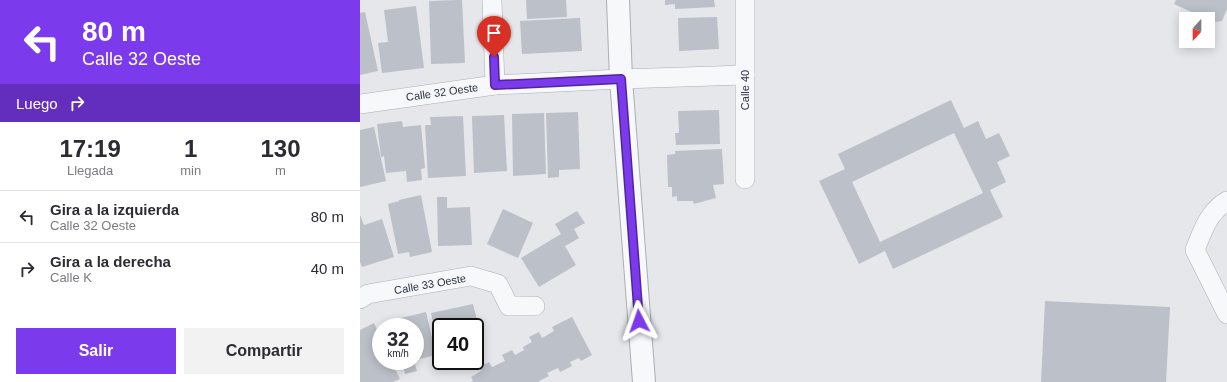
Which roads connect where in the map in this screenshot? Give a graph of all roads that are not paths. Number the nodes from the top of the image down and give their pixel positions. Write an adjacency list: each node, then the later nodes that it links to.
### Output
1 (492, 0): 6 (street)
2 (618, 0): 5 (street)
3 (745, 0): 4 (street, Calle 40)
4 (745, 75): 5 (street, Calle 32 Oeste); 8 (street, Calle 40)
5 (621, 79): 6 (street, Calle 32 Oeste); 13 (street)
6 (495, 85): 7 (street, Calle 32 Oeste)
7 (360, 104)
8 (745, 179)
9 (1227, 201): 12 (street)
10 (360, 299): 11 (street, Calle 33 Oeste)
11 (535, 306)
12 (1227, 314)
13 (644, 382)

